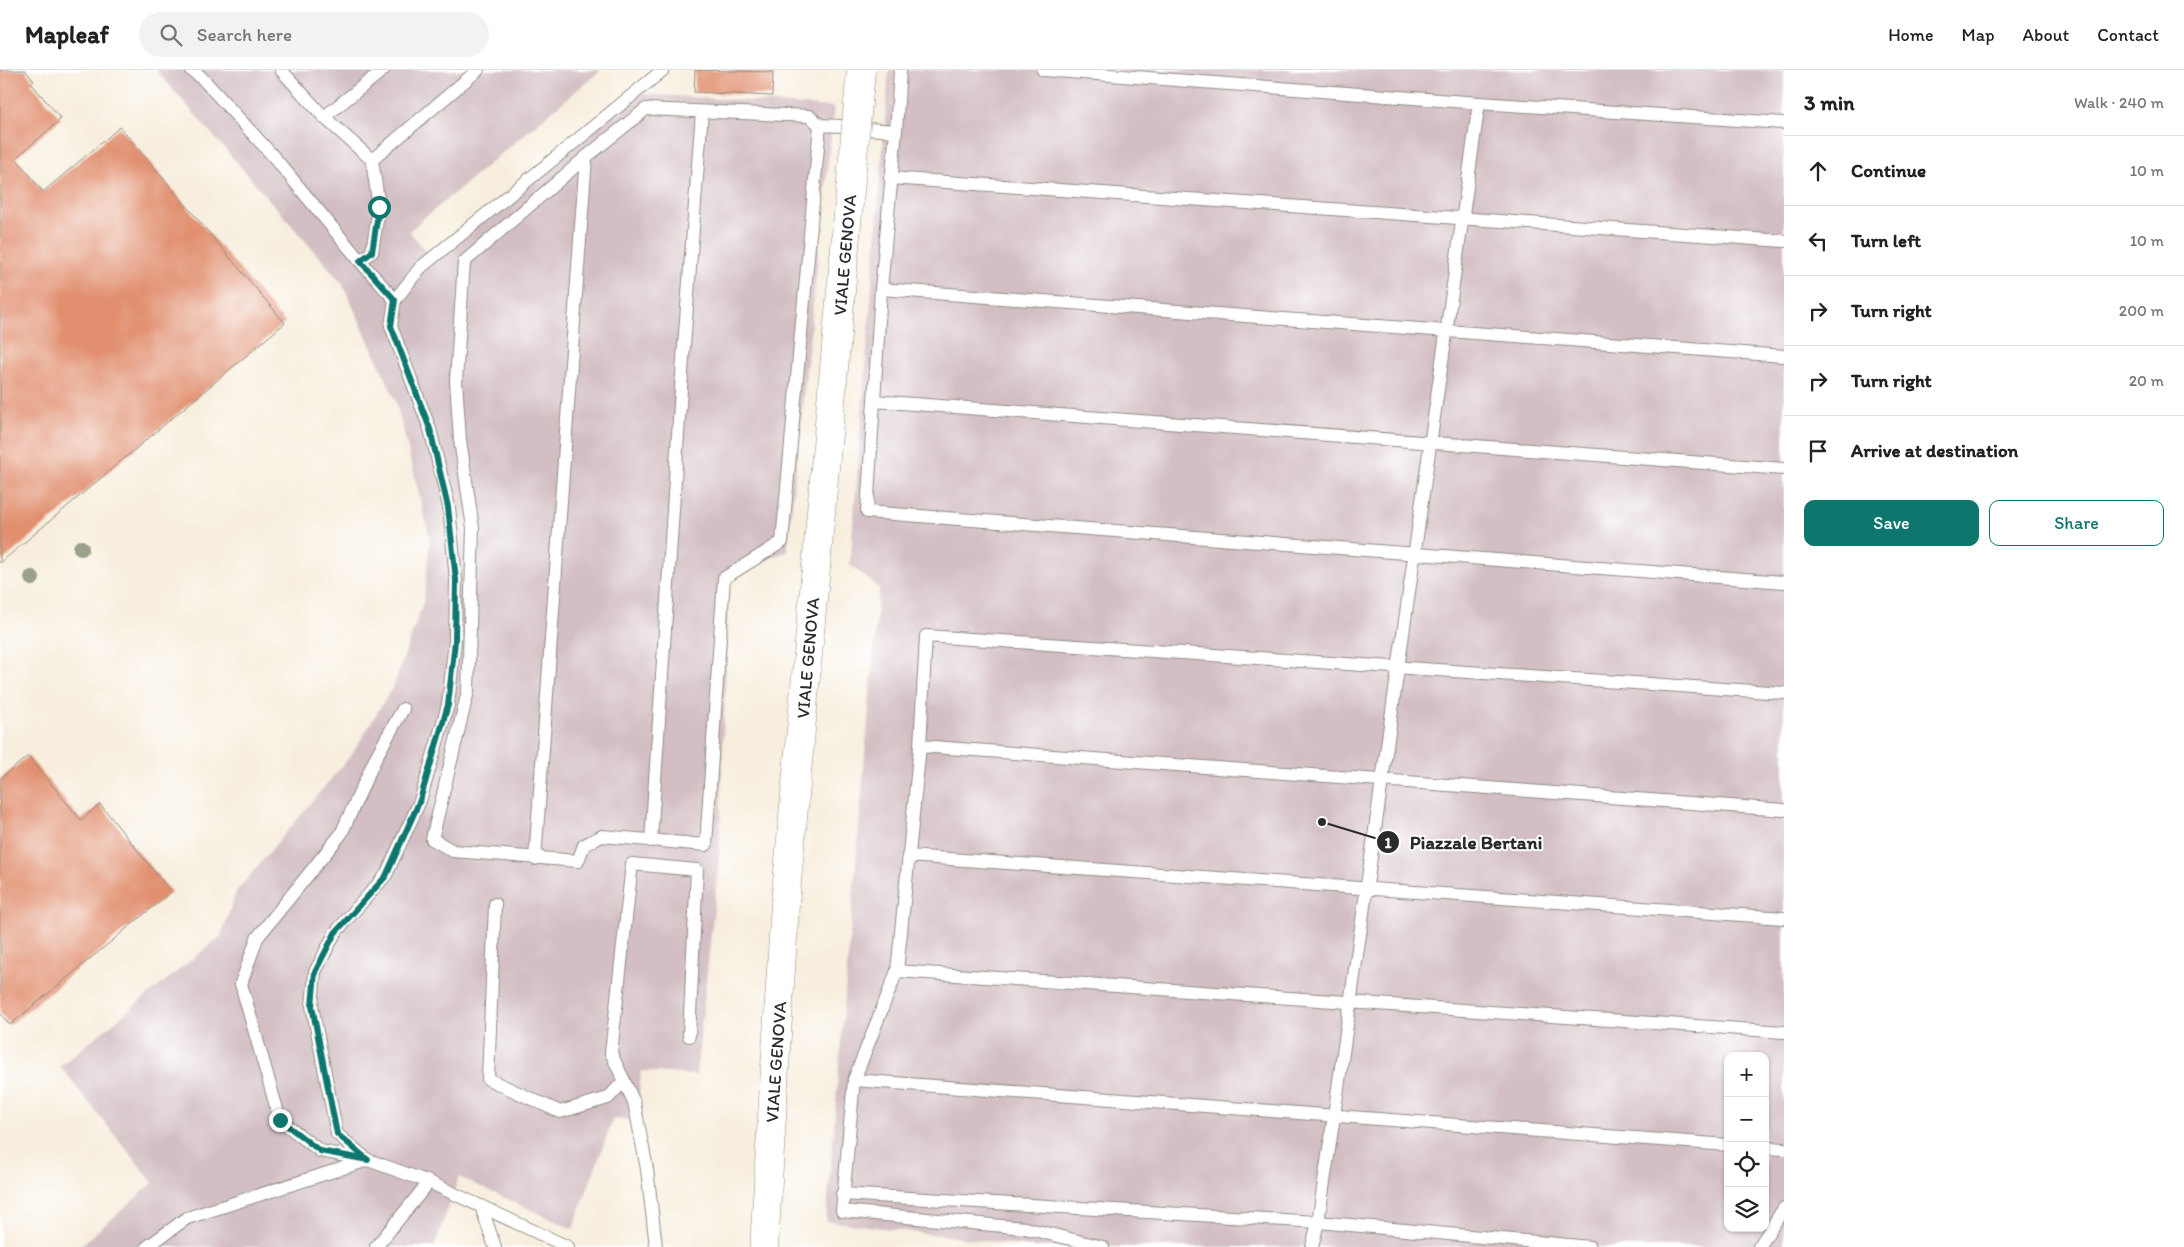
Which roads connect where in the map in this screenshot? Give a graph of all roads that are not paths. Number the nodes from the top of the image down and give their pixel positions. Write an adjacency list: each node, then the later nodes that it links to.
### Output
1 (191, 70): 22 (lane)
2 (281, 70): 11 (lane)
3 (384, 70): 11 (lane)
4 (478, 70): 18 (lane)
5 (663, 70): 24 (lane)
6 (862, 70): 65 (street, VIALE GENOVA, bridge)
7 (900, 70): 16 (lane)
8 (1043, 70): 9 (lane)
9 (1479, 103): 12 (lane); 20 (lane)
10 (702, 112): 13 (lane); 17 (lane); 38 (lane)
11 (324, 117): 18 (lane)
12 (1784, 123)
13 (820, 125): 14 (lane); 38 (lane)
14 (841, 126)
15 (868, 128): 16 (lane)
16 (896, 131): 19 (lane)
17 (586, 157): 40 (lane); 40 (lane)
18 (372, 160): 22 (lane)
19 (890, 178): 20 (lane); 23 (lane)
20 (1462, 218): 21 (lane); 25 (lane)
21 (1784, 241)
22 (360, 261): 24 (lane)
23 (881, 289): 25 (lane); 27 (lane)
24 (395, 300): 54 (lane)
25 (1446, 331): 26 (lane); 28 (lane)
26 (1784, 356)
27 (874, 401): 28 (lane); 30 (lane)
28 (1430, 443): 29 (lane); 30 (lane)
29 (1784, 469)
30 (1414, 554): 31 (lane); 32 (lane)
31 (1784, 582)
32 (1398, 667): 33 (lane); 35 (lane); 36 (lane)
33 (1784, 693)
34 (403, 709): 54 (lane)
35 (920, 746): 36 (lane); 39 (lane)
36 (1382, 780): 37 (lane); 41 (lane)
37 (1784, 810)
38 (651, 841): 40 (lane)
39 (908, 856): 41 (lane); 44 (lane)
40 (535, 859)
41 (1366, 888): 43 (lane); 45 (lane)
42 (495, 904): 49 (lane)
43 (1784, 918)
44 (897, 971): 45 (lane); 48 (lane)
45 (1350, 1002): 46 (lane); 50 (lane)
46 (1784, 1032)
47 (689, 1036): 49 (lane)
48 (854, 1080): 50 (lane); 56 (lane)
49 (624, 1081): 64 (lane)
50 (1334, 1116): 51 (lane); 59 (lane)
51 (1724, 1145)
52 (1769, 1148): 53 (lane)
53 (1784, 1149)
54 (368, 1160): 55 (lane); 60 (lane)
55 (429, 1182): 57 (lane); 61 (lane)
56 (842, 1194): 59 (lane); 66 (lane)
57 (481, 1206): 62 (lane); 63 (lane)
58 (1784, 1208): 69 (lane)
59 (1318, 1222): 67 (lane); 68 (lane)
60 (147, 1247)
61 (376, 1247)
62 (495, 1247)
63 (568, 1247)
64 (656, 1247)
65 (764, 1247)
66 (1103, 1247)
67 (1312, 1247)
68 (1590, 1247)
69 (1759, 1247)

